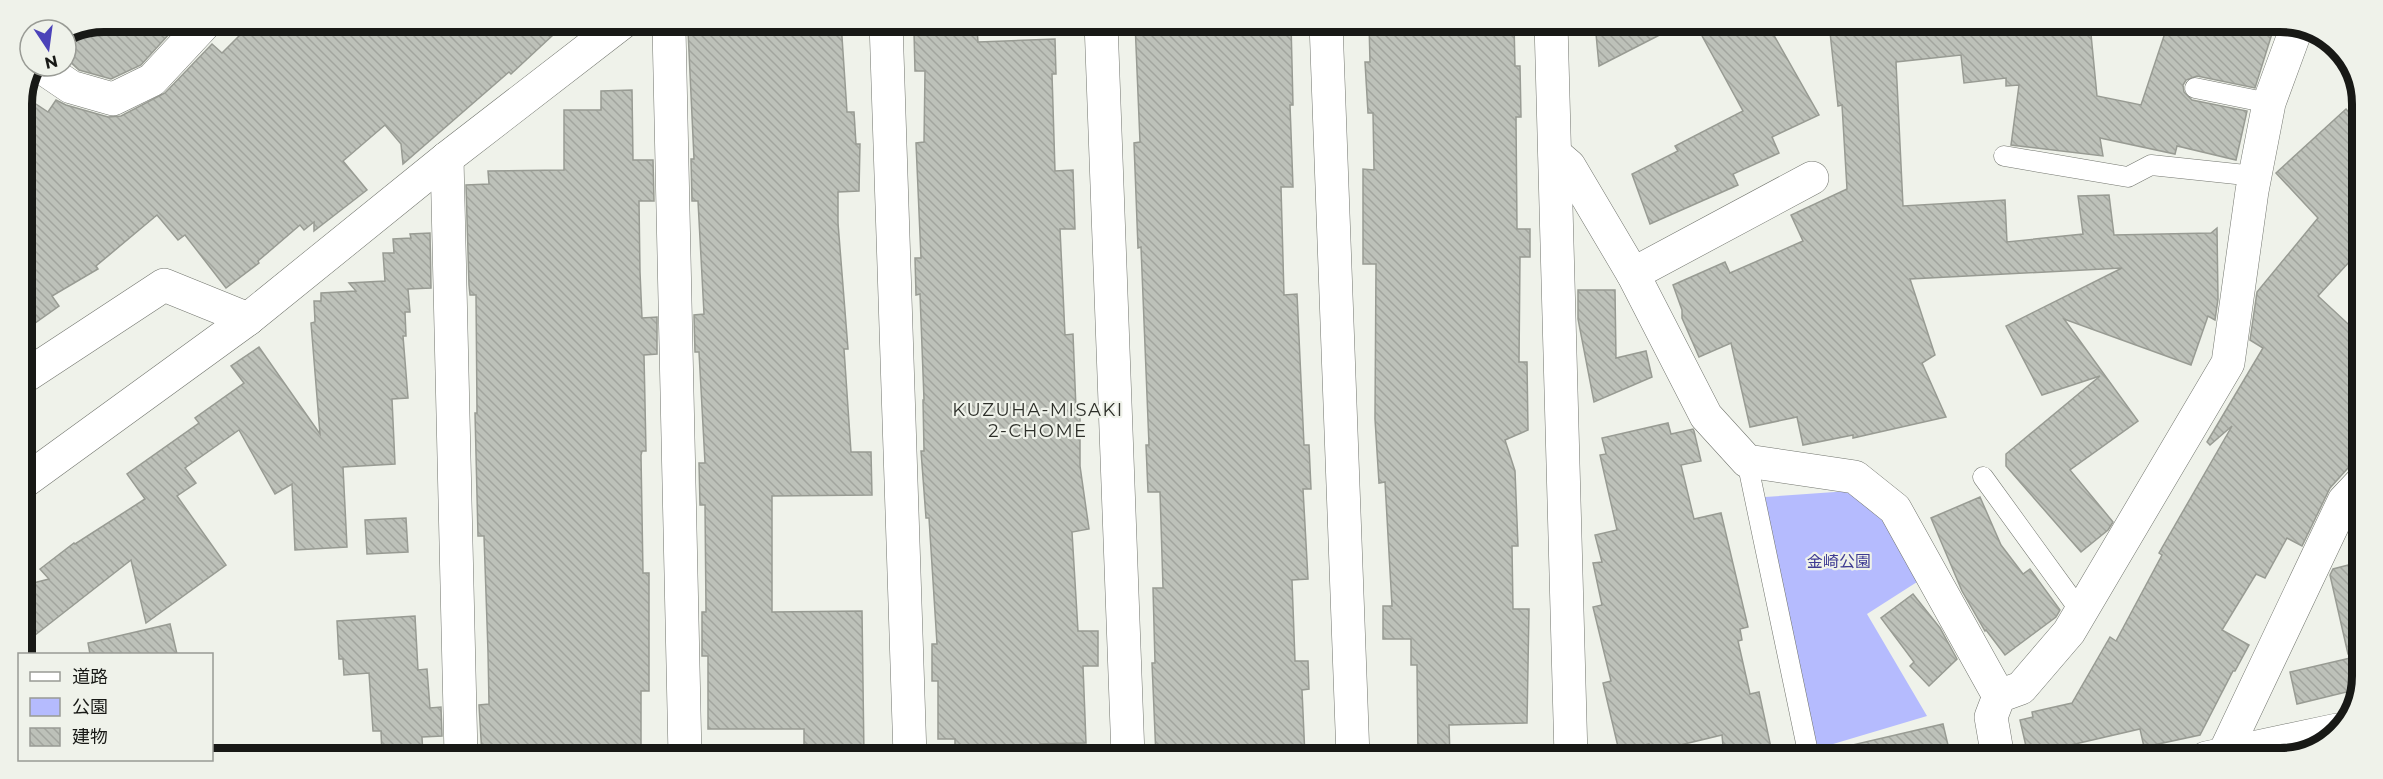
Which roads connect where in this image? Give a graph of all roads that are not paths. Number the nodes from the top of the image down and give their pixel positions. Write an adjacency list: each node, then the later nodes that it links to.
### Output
1 (197, 32): 9 (street)
2 (610, 32): 14 (street)
3 (669, 32): 28 (street)
4 (886, 32): 29 (street)
5 (1101, 32): 30 (street)
6 (1326, 32): 31 (street)
7 (1551, 32): 12 (street)
8 (2295, 33): 11 (street)
9 (58, 78)
10 (2195, 88): 11 (lane)
11 (2269, 103): 15 (street)
12 (1555, 154): 17 (street); 32 (street)
13 (2004, 156): 15 (lane)
14 (447, 158): 18 (street); 27 (street)
15 (2255, 176): 24 (street)
16 (1812, 178): 17 (street)
17 (1633, 274): 20 (street)
18 (248, 319): 19 (street); 21 (street)
19 (32, 372)
20 (1747, 461): 25 (street); 33 (lane)
21 (32, 476)
22 (1983, 477): 24 (lane)
23 (2352, 500): 35 (street)
24 (2081, 612): 25 (street)
25 (1999, 696): 34 (street)
26 (2323, 733): 36 (street)
27 (461, 748)
28 (685, 748)
29 (910, 748)
30 (1128, 748)
31 (1353, 748)
32 (1571, 748)
33 (1807, 748)
34 (1996, 748)
35 (2219, 748)
36 (2253, 748)

